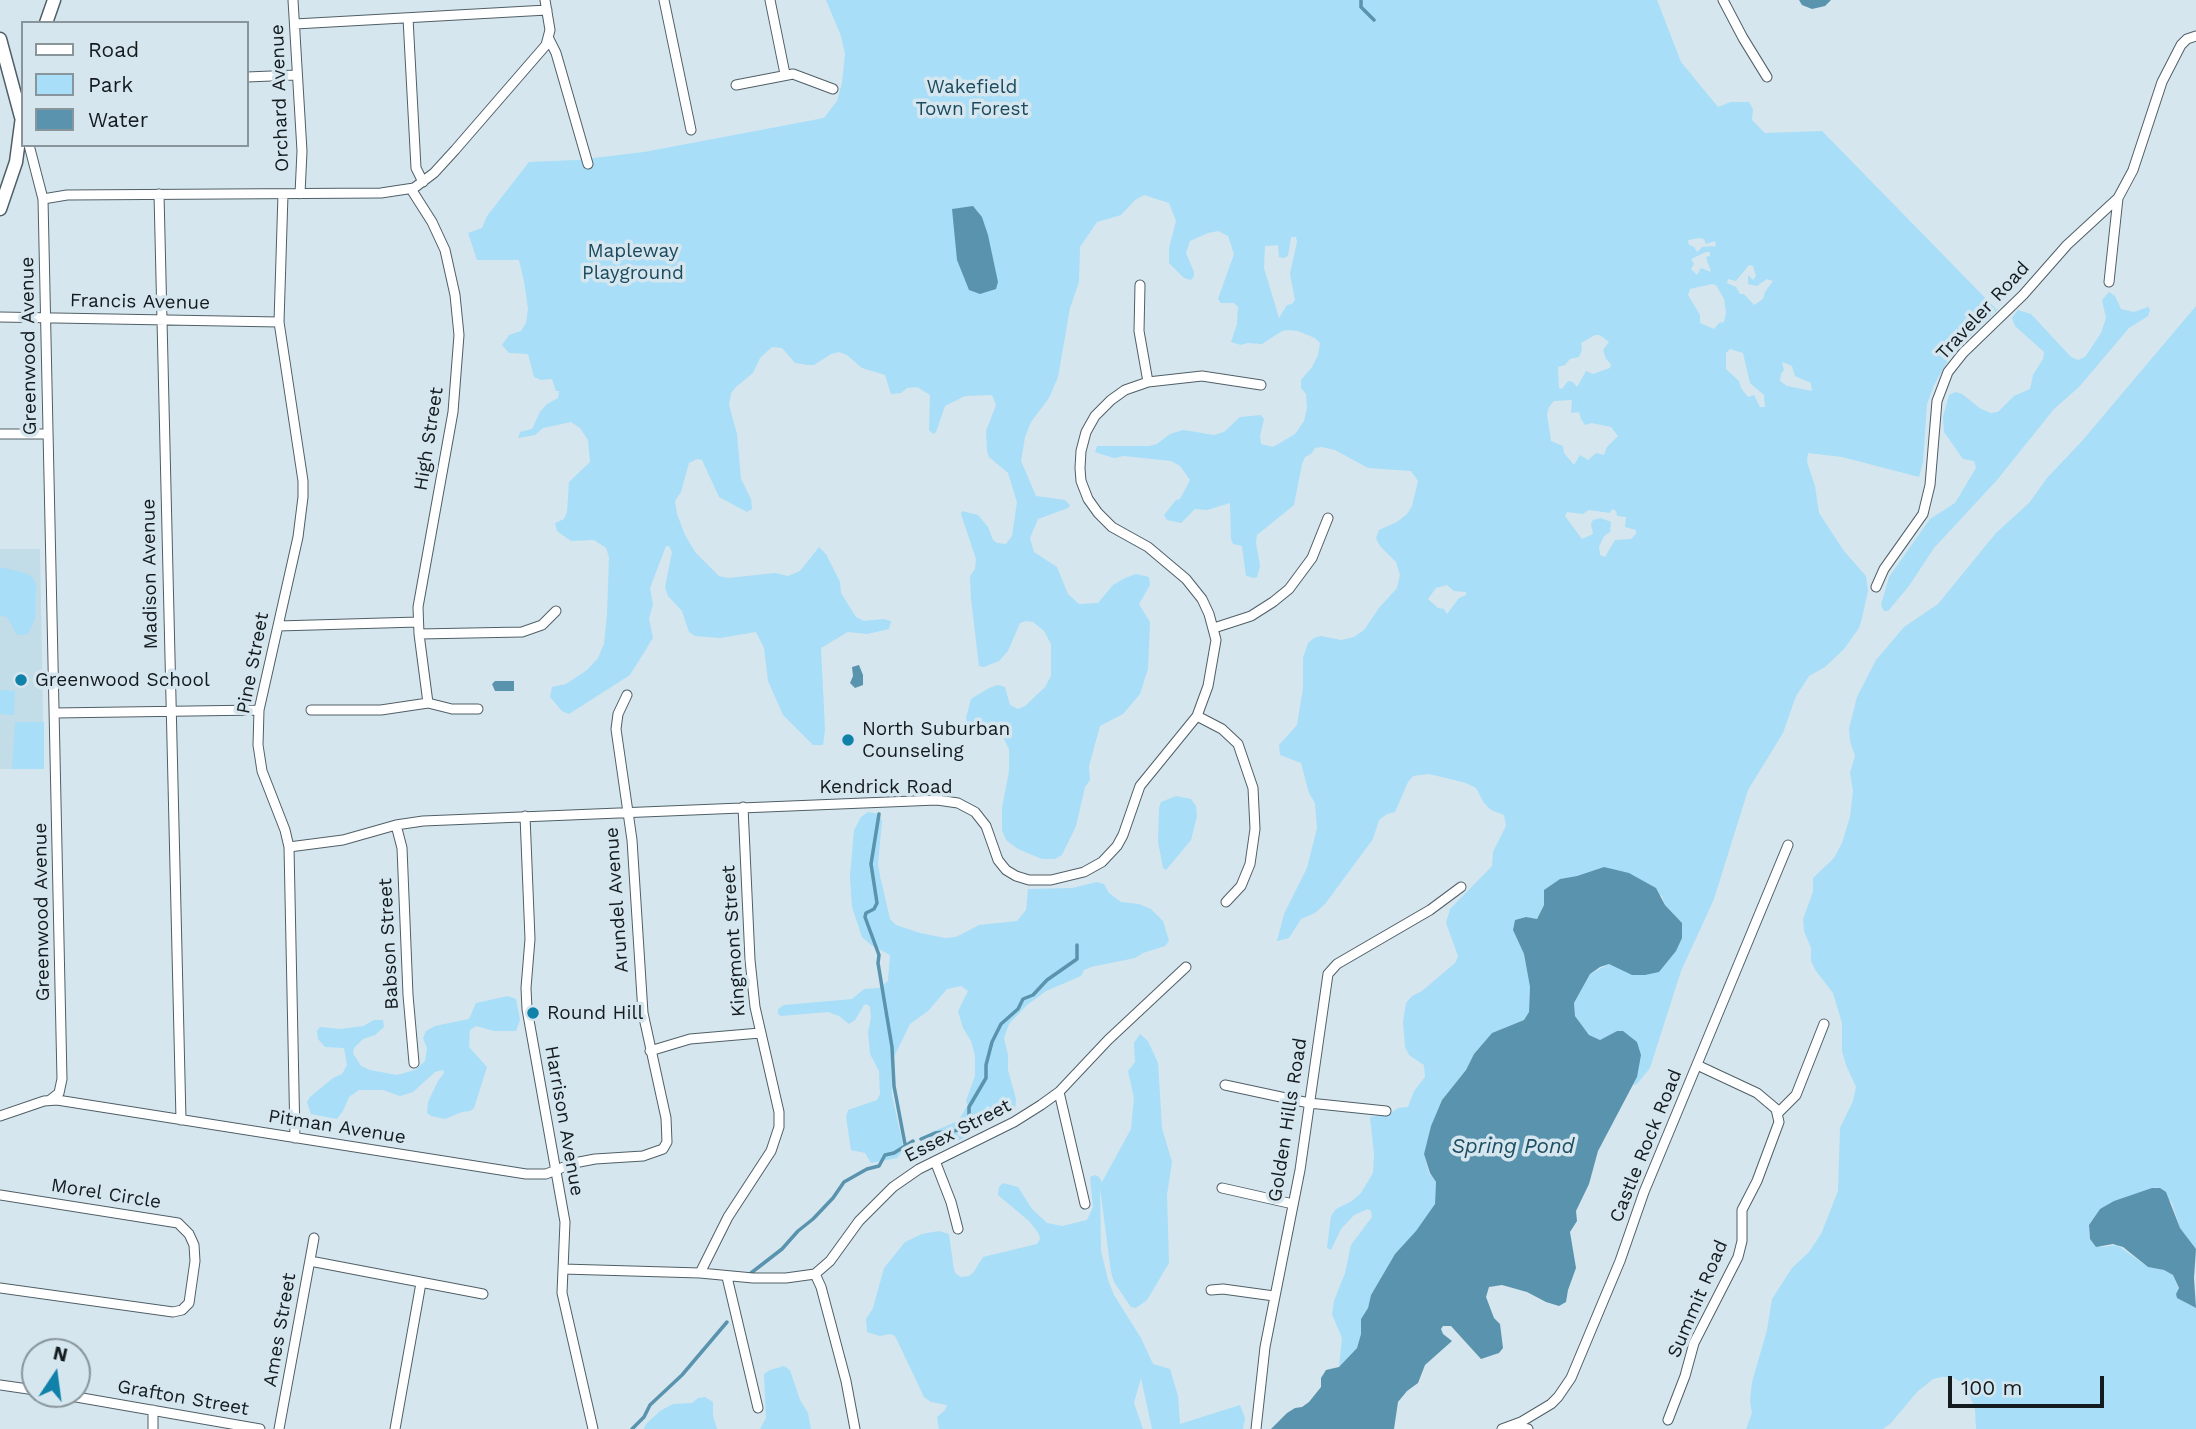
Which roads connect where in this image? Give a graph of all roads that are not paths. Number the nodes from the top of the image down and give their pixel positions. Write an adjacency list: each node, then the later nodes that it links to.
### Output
1 (54, 0): 9 (street)
2 (293, 0): 10 (street, Orchard Avenue)
3 (545, 0): 7 (street)
4 (664, 0): 22 (street)
5 (769, 0): 15 (street)
6 (1723, 0): 17 (street)
7 (547, 10): 8 (street); 13 (street)
8 (408, 18): 10 (street); 25 (street)
9 (47, 21)
10 (295, 24): 14 (street, Orchard Avenue)
11 (2196, 36): 30 (street)
12 (0, 39): 20 (street)
13 (549, 39): 24 (street); 25 (street)
14 (296, 75): 16 (street); 29 (street, Orchard Avenue)
15 (785, 75): 18 (street); 19 (street)
16 (248, 77)
17 (1767, 77)
18 (736, 85)
19 (833, 89)
20 (21, 112)
21 (21, 123): 32 (street)
22 (691, 130)
23 (30, 147): 31 (street, Greenwood Avenue)
24 (588, 164)
25 (423, 183): 26 (street)
26 (411, 189): 29 (street); 46 (street, High Street)
27 (159, 194): 28 (street); 31 (street); 37 (street, Madison Avenue)
28 (283, 194): 29 (street); 38 (street, Pine Street)
29 (300, 194)
30 (2118, 198): 33 (street); 44 (street, Traveler Road)
31 (43, 199): 36 (street, Greenwood Avenue)
32 (0, 209)
33 (2109, 282)
34 (1140, 285): 39 (street)
35 (0, 317): 36 (street, Francis Avenue)
36 (47, 318): 37 (street, Francis Avenue); 42 (street, Greenwood Avenue)
37 (164, 319): 38 (street, Francis Avenue); 53 (street, Madison Avenue)
38 (279, 322): 47 (street, Pine Street)
39 (1148, 382): 40 (street, Kendrick Road); 48 (street, Kendrick Road)
40 (1261, 385)
41 (0, 434): 42 (street)
42 (48, 434): 56 (street, Greenwood Avenue)
43 (1328, 518): 48 (street)
44 (1876, 587)
45 (556, 611): 49 (street)
46 (418, 622): 47 (street); 49 (street, High Street)
47 (278, 626): 54 (street, Pine Street)
48 (1214, 628): 57 (street, Kendrick Road)
49 (419, 634): 51 (street, High Street)
50 (627, 695): 59 (street, Arundel Avenue)
51 (428, 703): 52 (street); 55 (street)
52 (478, 709)
53 (172, 710): 54 (street); 56 (street); 79 (street, Madison Avenue)
54 (259, 710): 63 (street, Pine Street)
55 (311, 710)
56 (55, 713): 74 (street, Greenwood Avenue)
57 (1197, 716): 58 (street, Kendrick Road); 65 (street)
58 (743, 807): 59 (street, Kendrick Road); 68 (street, Kingmont Street)
59 (628, 812): 60 (street, Kendrick Road); 69 (street, Arundel Avenue)
60 (525, 816): 61 (street, Kendrick Road); 83 (street, Harrison Avenue)
61 (396, 825): 63 (street, Kendrick Road); 70 (street, Babson Street)
62 (1788, 845): 71 (street, Castle Rock Road)
63 (289, 847): 80 (street, Pine Street)
64 (1461, 887): 75 (street, Golden Hills Road)
65 (1226, 902)
66 (1186, 967): 73 (street, Essex Street)
67 (1824, 1024): 77 (street, Summit Road)
68 (760, 1033): 69 (street); 92 (street, Kingmont Street)
69 (650, 1051): 81 (street, Arundel Avenue)
70 (414, 1063)
71 (1697, 1065): 77 (street); 106 (street, Castle Rock Road)
72 (1225, 1084): 75 (street)
73 (1059, 1091): 82 (street, Essex Street); 86 (street)
74 (50, 1100): 78 (street, Pitman Avenue); 79 (street, Pitman Avenue)
75 (1309, 1102): 76 (street); 87 (street, Golden Hills Road)
76 (1386, 1111)
77 (1779, 1113): 105 (street, Summit Road)
78 (0, 1116)
79 (181, 1120): 80 (street, Pitman Avenue)
80 (295, 1138): 83 (street, Pitman Avenue)
81 (666, 1144): 83 (street, Pitman Avenue)
82 (935, 1161): 88 (street); 93 (street, Essex Street)
83 (555, 1171): 91 (street, Harrison Avenue)
84 (1222, 1188): 87 (street)
85 (0, 1195): 96 (street, Morel Circle)
86 (1085, 1204)
87 (1293, 1204): 99 (street, Golden Hills Road)
88 (958, 1229)
89 (314, 1238): 90 (street, Ames Street)
90 (310, 1261): 95 (street); 109 (street, Ames Street)
91 (563, 1269): 92 (street); 111 (street, Harrison Avenue)
92 (700, 1273): 94 (street)
93 (815, 1274): 94 (street); 112 (street)
94 (727, 1277): 103 (street)
95 (421, 1283): 98 (street); 110 (street)
96 (0, 1288)
97 (1211, 1290): 99 (street)
98 (483, 1294)
99 (1274, 1297): 113 (street, Golden Hills Road)
100 (0, 1385): 101 (street)
101 (21, 1388)
102 (91, 1399): 104 (street, Grafton Street)
103 (758, 1408)
104 (153, 1409): 107 (street); 108 (street, Grafton Street)
105 (1668, 1420)
106 (1514, 1426): 114 (street, Castle Rock Road); 115 (street)
107 (153, 1429)
108 (260, 1429)
109 (279, 1429)
110 (395, 1429)
111 (593, 1429)
112 (855, 1429)
113 (1256, 1429)
114 (1502, 1429)
115 (1528, 1429)

